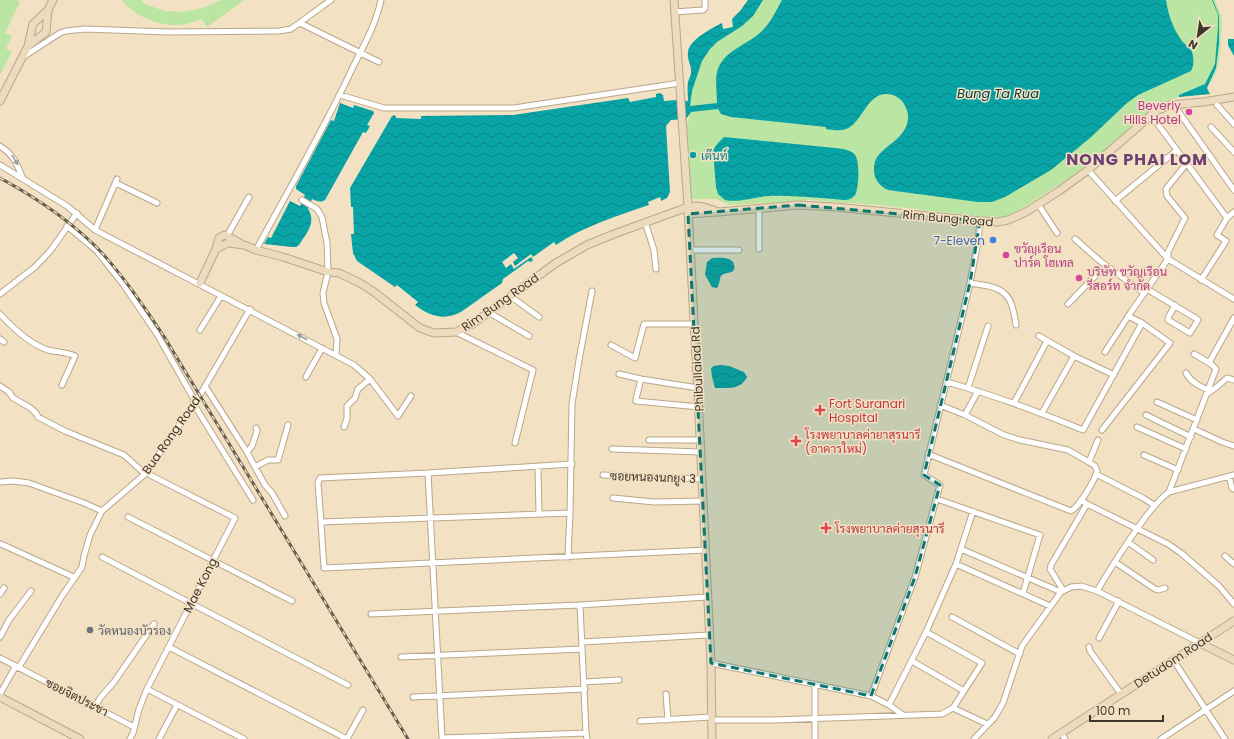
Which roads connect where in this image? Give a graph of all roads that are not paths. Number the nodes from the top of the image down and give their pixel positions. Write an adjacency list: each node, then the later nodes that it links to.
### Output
1 (53, 0): 6 (main road)
2 (331, 0): 8 (street)
3 (381, 0): 10 (street)
4 (674, 0): 7 (main road, Phibullaiad Rd)
5 (705, 0): 7 (street)
6 (48, 10): 9 (main road); 9 (main road)
7 (674, 12): 13 (main road, Phibullaiad Rd)
8 (300, 23): 10 (street); 11 (street)
9 (28, 46): 11 (main road)
10 (360, 53): 12 (street); 14 (street)
11 (23, 57): 16 (main road)
12 (379, 62)
13 (680, 83): 14 (street); 36 (main road, Phibullaiad Rd)
14 (340, 94): 50 (street)
15 (1234, 97): 17 (main road, Rim Bung Road)
16 (0, 101)
17 (1174, 105): 19 (main road, Rim Bung Road); 29 (street)
18 (1217, 105): 20 (street)
19 (1150, 115): 23 (street); 27 (main road, Rim Bung Road)
20 (1234, 124)
21 (1211, 126): 24 (street)
22 (0, 146): 28 (street, one-way to 28)
23 (1177, 150): 25 (street); 32 (street)
24 (1234, 152)
25 (1186, 164): 39 (street); 53 (street)
26 (0, 165): 28 (street)
27 (1088, 170): 32 (street); 34 (main road, Rim Bung Road)
28 (23, 179): 38 (street)
29 (1233, 186)
30 (249, 197): 45 (street)
31 (302, 200): 56 (street)
32 (1115, 201): 53 (street)
33 (157, 202): 43 (street)
34 (1038, 204): 40 (main road, Rim Bung Road); 44 (street)
35 (758, 208): 36 (main road, Rim Bung Road); 40 (main road, Rim Bung Road); 49 (street)
36 (688, 211): 41 (main road, Rim Bung Road); 51 (main road, Phibullaiad Rd)
37 (1234, 212): 39 (street)
38 (77, 213): 42 (street); 43 (street)
39 (1227, 218): 57 (street)
40 (980, 221): 59 (street)
41 (645, 222): 55 (street); 64 (main road, Rim Bung Road)
42 (67, 226): 62 (street); 106 (street)
43 (95, 230): 58 (street)
44 (1057, 233)
45 (227, 236): 47 (main road); 48 (main road)
46 (1075, 239): 54 (street)
47 (244, 245): 48 (main road, Rim Bung Road); 50 (main road, Rim Bung Road)
48 (216, 249): 58 (main road)
49 (759, 249)
50 (256, 250): 56 (main road, Rim Bung Road)
51 (690, 250): 52 (street); 75 (main road, Phibullaiad Rd)
52 (739, 250)
53 (1168, 259): 57 (street); 61 (street)
54 (1105, 265): 61 (street); 66 (street)
55 (656, 269)
56 (328, 272): 79 (main road, Rim Bung Road); 87 (street)
57 (1201, 280): 65 (street)
58 (200, 283): 63 (street)
59 (970, 283): 76 (street); 97 (street)
60 (592, 291): 134 (street)
61 (1146, 291): 67 (street); 71 (street)
62 (0, 294)
63 (221, 296): 68 (street); 78 (street)
64 (510, 296): 69 (main road, Rim Bung Road); 72 (street)
65 (1234, 299)
66 (1068, 304)
67 (1175, 305): 67 (street)
68 (250, 310): 84 (street, one-way to 68); 100 (street, Bua Rong Road)
69 (488, 312): 79 (main road, Rim Bung Road); 80 (street)
70 (0, 314): 98 (street)
71 (1128, 316): 74 (street); 85 (street)
72 (539, 317)
73 (1234, 318): 89 (street)
74 (1142, 323): 91 (street); 120 (street)
75 (694, 324): 83 (street); 101 (main road, Phibullaiad Rd)
76 (1016, 325)
77 (988, 326): 102 (street)
78 (200, 330)
79 (456, 332): 125 (street)
80 (529, 336)
81 (1039, 336): 82 (street)
82 (1047, 341): 88 (street); 108 (street)
83 (611, 345)
84 (322, 348): 87 (street); 93 (street)
85 (1105, 352)
86 (1194, 354): 89 (street)
87 (336, 355): 94 (street)
88 (1074, 356): 91 (street); 111 (street)
89 (1211, 364): 104 (street)
90 (619, 374): 95 (street)
91 (1114, 374): 111 (street)
92 (1186, 374): 104 (street)
93 (306, 377)
94 (370, 379): 105 (street); 116 (street)
95 (641, 379): 101 (street); 110 (street)
96 (1234, 380): 104 (street)
97 (947, 382): 102 (street); 109 (street)
98 (62, 385)
99 (0, 386): 140 (street)
100 (205, 386): 106 (street, Bua Rong Road); 129 (street)
101 (698, 388): 110 (main road, Phibullaiad Rd)
102 (968, 388): 103 (street)
103 (978, 391): 108 (street); 112 (street)
104 (1207, 392): 114 (street)
105 (411, 396)
106 (194, 402): 140 (street, Bua Rong Road); 149 (street)
107 (1156, 402): 114 (street)
108 (1014, 403): 111 (street)
109 (940, 405): 112 (street); 131 (street)
110 (699, 407): 123 (main road, Phibullaiad Rd)
111 (1042, 414)
112 (965, 415): 133 (street)
113 (1146, 415): 121 (street)
114 (1197, 420): 119 (street)
115 (288, 425): 135 (street)
116 (344, 426)
117 (1136, 427): 128 (street)
118 (256, 428): 129 (street)
119 (1194, 429): 121 (street); 126 (street)
120 (1102, 430)
121 (1191, 437): 128 (street)
122 (649, 440): 123 (street)
123 (700, 440): 130 (main road, Phibullaiad Rd)
124 (1098, 440): 133 (street)
125 (515, 443)
126 (1234, 446)
127 (612, 449): 130 (street)
128 (1186, 449): 137 (street)
129 (248, 452): 135 (street)
130 (701, 452): 143 (main road, Phibullaiad Rd)
131 (928, 454): 148 (street); 150 (street)
132 (1144, 455): 137 (street)
133 (1089, 462): 139 (street)
134 (572, 464): 136 (street); 156 (street)
135 (255, 467): 158 (street)
136 (538, 467): 138 (street); 157 (street)
137 (1178, 470): 146 (street)
138 (428, 473): 160 (street); 161 (street)
139 (1096, 474): 150 (street); 153 (street)
140 (147, 475): 154 (street, Bua Rong Road); 170 (street, Mae Kong)
141 (603, 475): 143 (street, ซอยหนองนกยูง 3)
142 (1231, 475): 145 (street); 146 (street)
143 (702, 479): 151 (main road, Phibullaiad Rd)
144 (0, 482): 154 (street)
145 (1234, 489)
146 (1169, 492): 153 (street)
147 (613, 498): 151 (street)
148 (937, 499): 155 (street); 228 (street)
149 (253, 500)
150 (1081, 500): 152 (street)
151 (703, 501): 166 (main road, Phibullaiad Rd)
152 (1087, 504): 162 (street); 182 (street)
153 (1154, 505): 162 (street)
154 (102, 511): 177 (street, Bua Rong Road)
155 (973, 511): 165 (street); 176 (street)
156 (570, 513): 157 (street); 169 (street)
157 (539, 514): 160 (street)
158 (285, 516)
159 (128, 517): 170 (street)
160 (430, 519): 161 (street); 173 (street)
161 (321, 522): 173 (street)
162 (1137, 529): 163 (street); 189 (street)
163 (1128, 542): 171 (street); 172 (street)
164 (1, 544): 177 (street)
165 (961, 549): 174 (street); 176 (street)
166 (706, 550): 169 (street); 185 (main road, Phibullaiad Rd)
167 (1225, 556): 175 (street)
168 (102, 557): 188 (street)
169 (568, 557): 173 (street)
170 (213, 560): 186 (street); 188 (street, Mae Kong)
171 (1152, 560)
172 (1115, 562): 179 (street); 180 (street)
173 (432, 563): 192 (street)
174 (956, 564): 184 (street); 198 (street)
175 (1234, 564)
176 (1028, 577): 182 (street); 184 (street)
177 (75, 578): 215 (street, Bua Rong Road)
178 (4, 588): 183 (street)
179 (1165, 588)
180 (1097, 590): 182 (street); 187 (street)
181 (31, 591): 200 (street)
182 (1062, 591): 191 (street)
183 (0, 594)
184 (1023, 594): 191 (street)
185 (708, 598): 190 (street); 199 (main road, Phibullaiad Rd)
186 (292, 601)
187 (1119, 602): 201 (street); 203 (street)
188 (191, 604): 204 (street, Mae Kong); 219 (street)
189 (1234, 604)
190 (580, 605): 192 (street); 202 (street)
191 (1050, 606): 207 (street)
192 (435, 611): 193 (street); 208 (street)
193 (371, 614)
194 (952, 618): 207 (street)
195 (1234, 621): 197 (main road, Detudom Road)
196 (154, 624): 233 (street)
197 (1230, 627): 203 (main road, Detudom Road)
198 (926, 632): 213 (street); 222 (street)
199 (709, 635): 202 (street); 214 (main road, Phibullaiad Rd)
200 (0, 637)
201 (1099, 638)
202 (582, 642): 206 (street)
203 (1200, 644): 211 (main road, Detudom Road); 212 (main road)
204 (169, 647): 220 (street, Mae Kong); 250 (street)
205 (1089, 648): 226 (street)
206 (582, 649): 208 (street); 217 (street)
207 (1020, 654): 242 (street)
208 (437, 655): 209 (street); 227 (street)
209 (401, 657)
210 (0, 658): 215 (street, ซอยจิตประชา)
211 (1174, 660): 226 (main road, Detudom Road); 236 (street)
212 (1234, 660)
213 (912, 661): 222 (street); 232 (street)
214 (712, 663): 218 (street); 238 (main road, Phibullaiad Rd)
215 (19, 667): 224 (street, Bua Rong Road); 233 (street, ซอยจิตประชา)
216 (618, 680): 217 (street)
217 (584, 682): 221 (street)
218 (815, 684): 228 (street); 239 (street)
219 (348, 685)
220 (147, 689): 231 (street); 243 (street, Mae Kong)
221 (584, 689): 227 (street); 244 (street)
222 (964, 691): 234 (street)
223 (1234, 691): 236 (street)
224 (0, 694)
225 (666, 694): 240 (street)
226 (1121, 694): 245 (main road, Detudom Road)
227 (439, 696): 230 (street); 244 (street)
228 (871, 696): 232 (street)
229 (0, 697): 246 (main road)
230 (413, 697)
231 (177, 705): 248 (street); 249 (street)
232 (889, 705): 237 (street)
233 (95, 707): 243 (street, ซอยจิตประชา)
234 (953, 708): 237 (street); 242 (street)
235 (363, 710): 250 (street)
236 (1206, 710): 256 (street); 257 (street)
237 (903, 715): 239 (street)
238 (712, 719): 239 (street); 240 (street); 252 (main road, Phibullaiad Rd)
239 (814, 719): 253 (street)
240 (668, 720): 241 (street)
241 (640, 721)
242 (987, 724): 254 (street)
243 (134, 726): 247 (street, Mae Kong)
244 (586, 733): 251 (street)
245 (1063, 736): 255 (main road, Detudom Road)
246 (80, 739)
247 (130, 739)
248 (159, 739)
249 (244, 739)
250 (347, 739)
251 (586, 739)
252 (712, 739)
253 (815, 739)
254 (974, 739)
255 (1052, 739)
256 (1161, 739)
257 (1225, 739)

